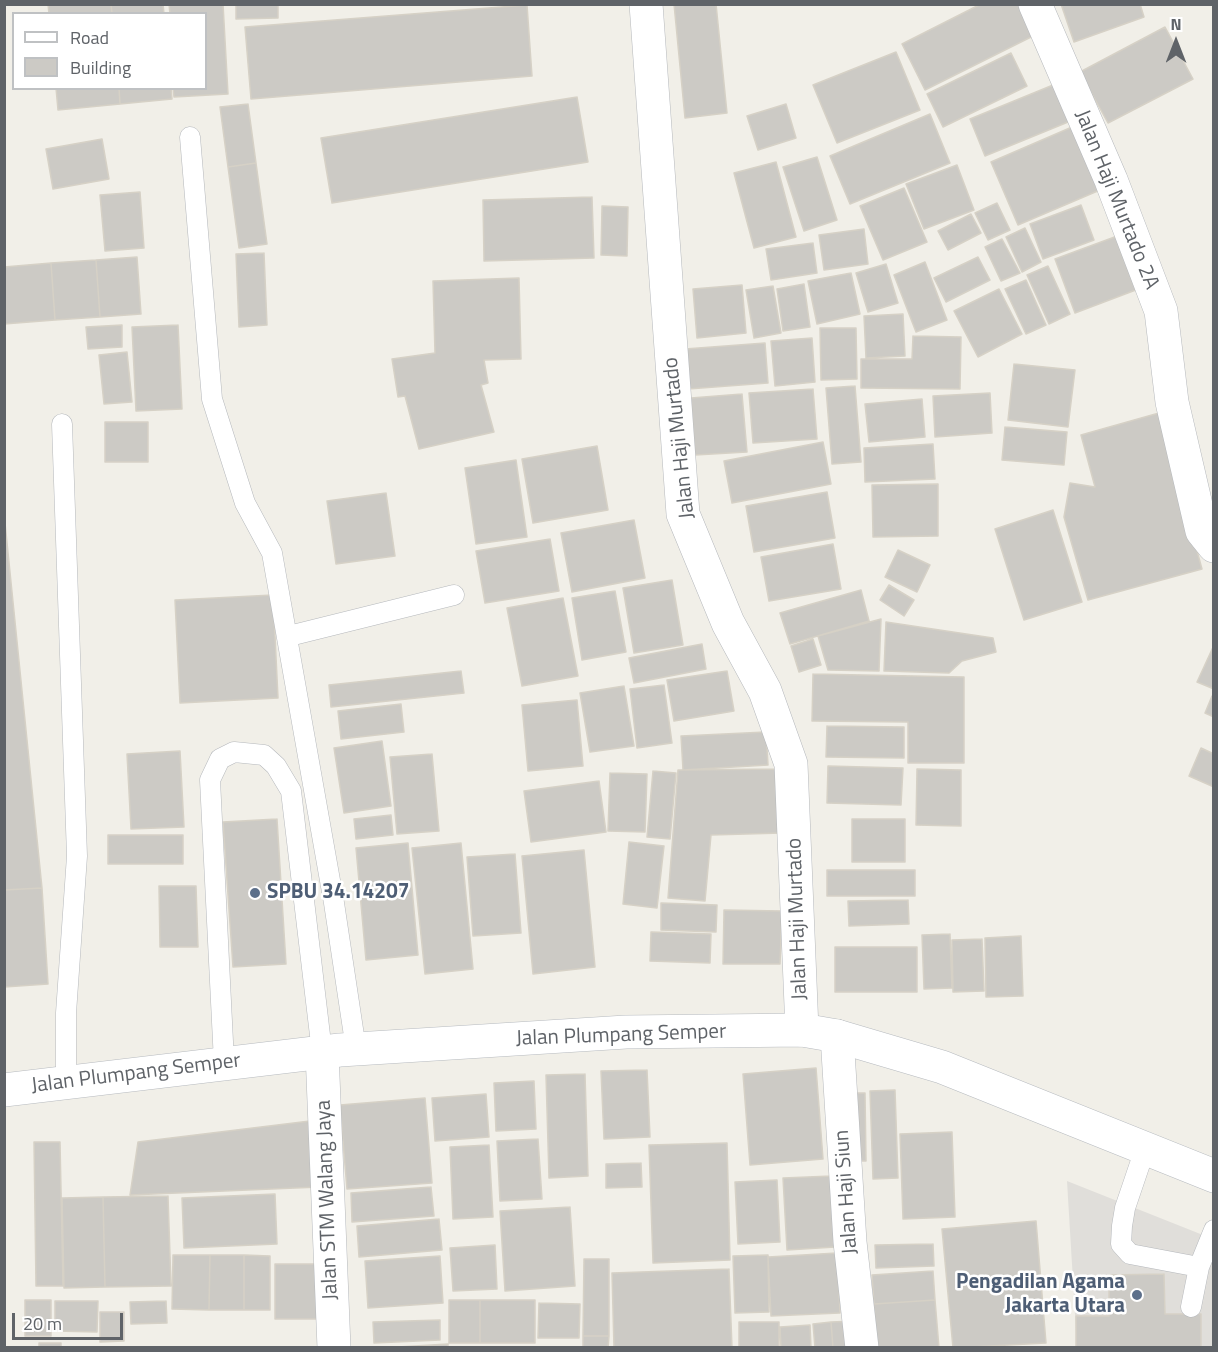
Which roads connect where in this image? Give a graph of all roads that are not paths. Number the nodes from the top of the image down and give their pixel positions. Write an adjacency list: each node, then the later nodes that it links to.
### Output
1 (646, 4): 8 (street, Jalan Haji Murtado)
2 (1035, 4): 5 (street, Jalan Haji Murtado 2A)
3 (190, 137): 7 (lane)
4 (62, 424): 13 (lane)
5 (1214, 546)
6 (454, 595): 7 (lane)
7 (289, 636): 10 (lane)
8 (802, 1030): 9 (street, Jalan Plumpang Semper); 10 (street, Jalan Plumpang Semper)
9 (837, 1036): 15 (street, Jalan Plumpang Semper); 21 (street, Jalan Haji Siun)
10 (356, 1049): 11 (street, Jalan Plumpang Semper)
11 (322, 1052): 12 (street, Jalan Plumpang Semper); 12 (lane); 20 (street, Jalan STM Walang Jaya)
12 (224, 1062): 13 (street, Jalan Plumpang Semper)
13 (66, 1082): 14 (street, Jalan Plumpang Semper)
14 (4, 1090)
15 (1146, 1149): 16 (street, Jalan Plumpang Semper); 18 (lane)
16 (1214, 1176)
17 (1214, 1230): 18 (lane)
18 (1199, 1267): 19 (lane)
19 (1191, 1306)
20 (334, 1347)
21 (862, 1347)

